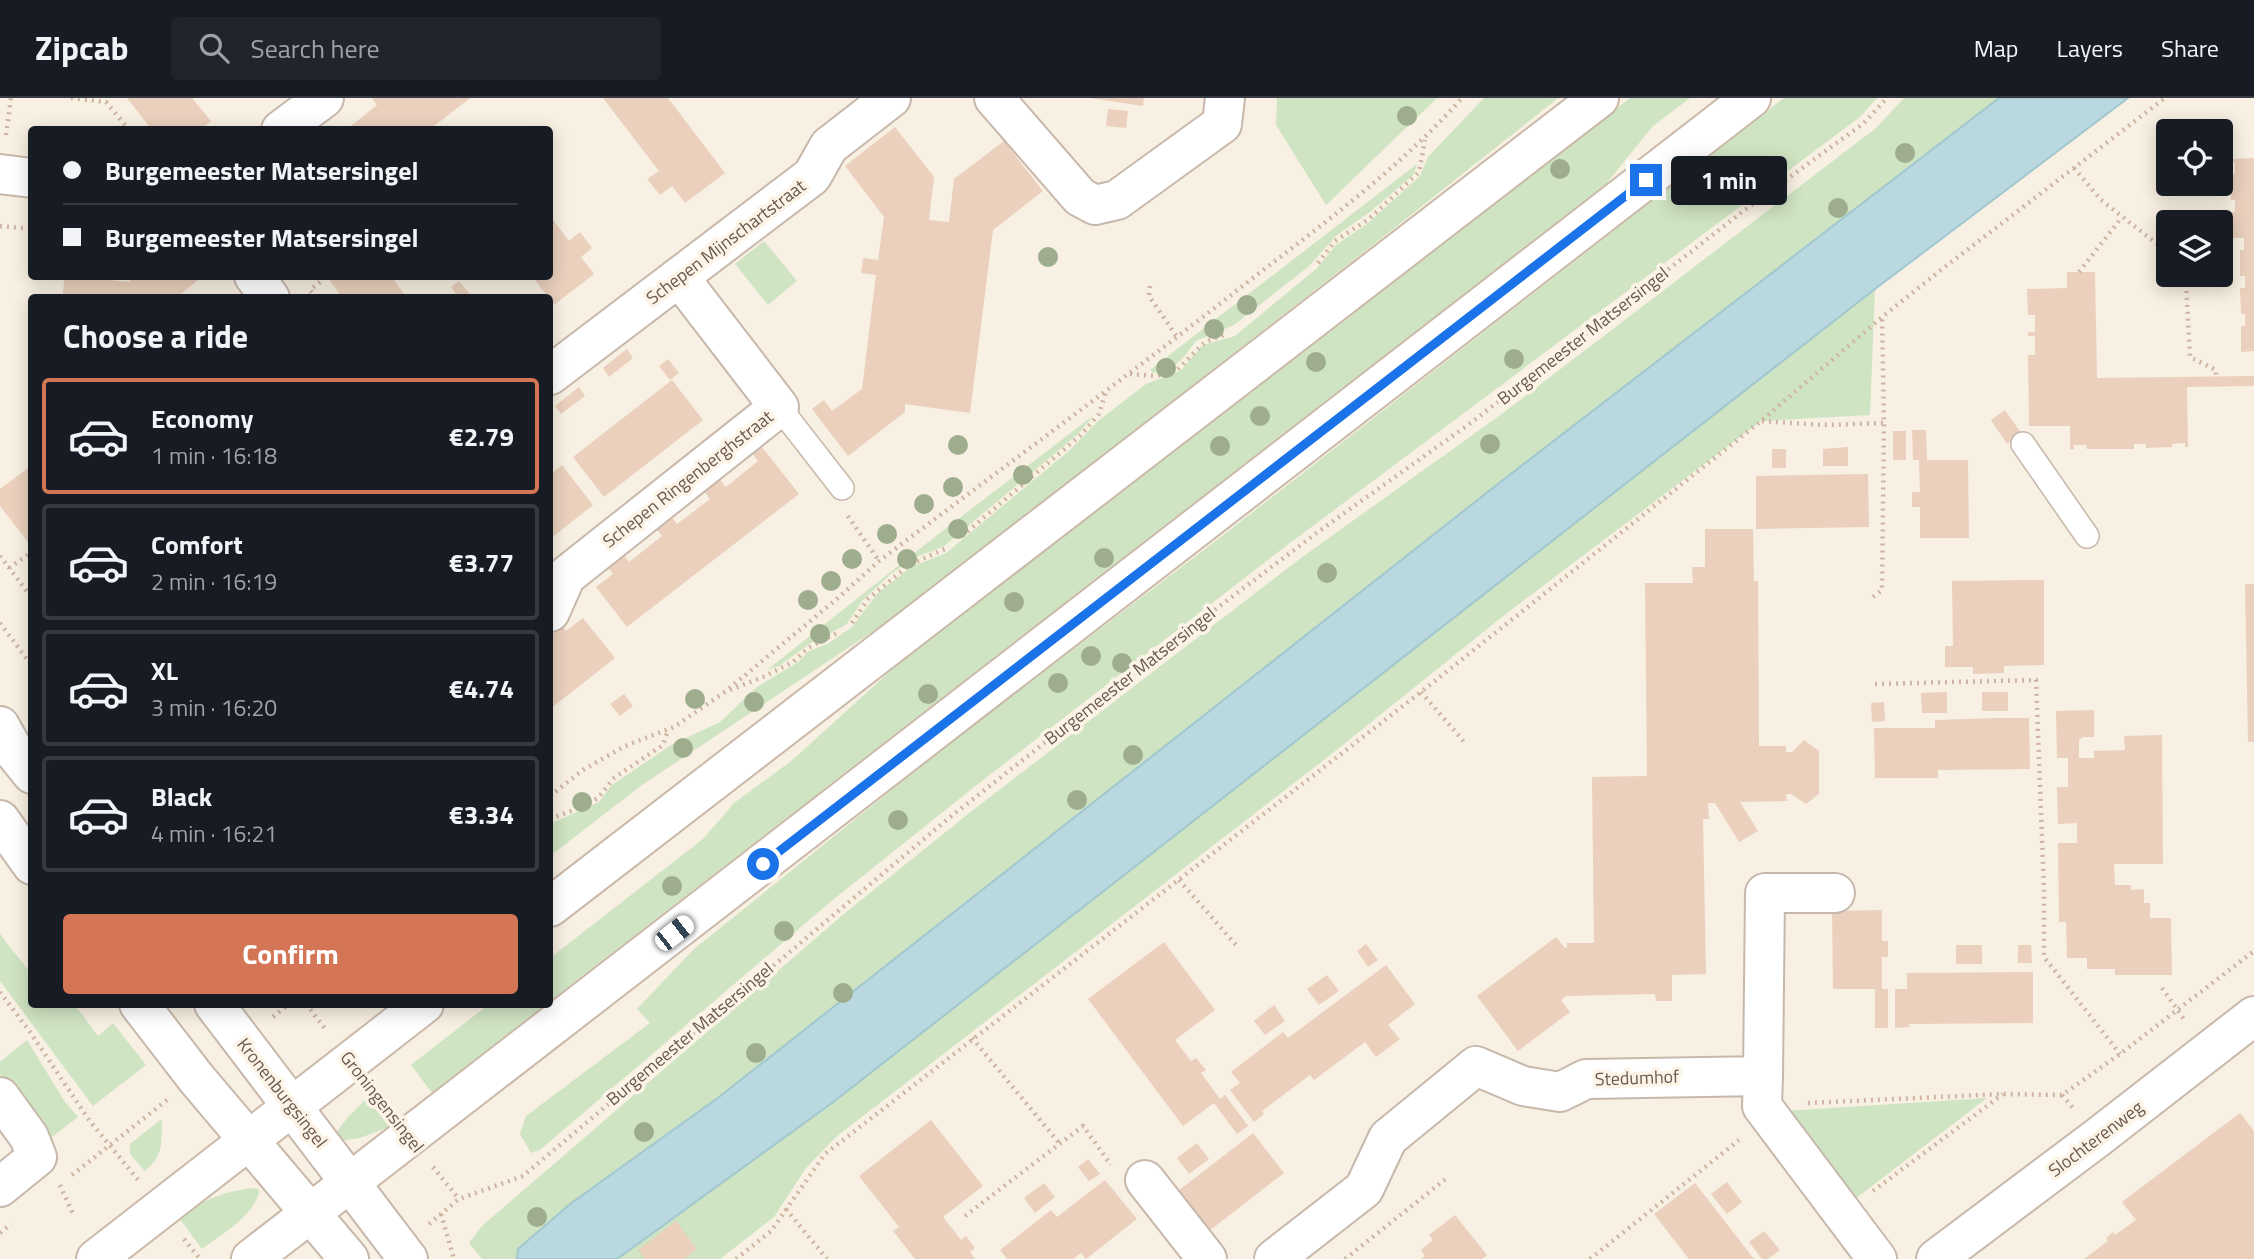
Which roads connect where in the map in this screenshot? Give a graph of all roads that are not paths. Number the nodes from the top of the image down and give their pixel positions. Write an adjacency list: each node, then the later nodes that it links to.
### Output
1 (324, 98): 8 (street)
2 (891, 98): 12 (street, Schepen Mijnschartstraat)
3 (994, 98): 4 (street)
4 (1225, 98)
5 (1599, 98): 24 (street)
6 (1724, 98): 9 (lane)
7 (1751, 98): 9 (street)
8 (286, 126)
9 (1690, 145): 34 (street)
10 (0, 174): 11 (street)
11 (28, 178)
12 (680, 277): 13 (street, Schepen Mijnschartstraat); 14 (street, Schepen Ringenberghstraat)
13 (553, 373)
14 (779, 407): 16 (lane); 18 (street, Schepen Ringenberghstraat)
15 (2023, 444): 17 (lane)
16 (842, 488)
17 (2087, 536)
18 (553, 605)
19 (0, 726): 20 (street)
20 (28, 769)
21 (0, 820): 22 (street)
22 (28, 858)
23 (1835, 893): 30 (street)
24 (553, 905)
25 (142, 1008): 32 (street)
26 (217, 1008): 31 (street, Kronenburgsingel)
27 (419, 1008): 31 (street)
28 (2254, 1016): 44 (street, Slochterenweg)
29 (0, 1097): 35 (street)
30 (1765, 1099): 42 (street, Stedumhof); 43 (street)
31 (292, 1106): 32 (street); 34 (street, Kronenburgsingel)
32 (249, 1140): 36 (street); 38 (street)
33 (1145, 1180): 41 (street)
34 (351, 1183): 36 (street); 37 (street)
35 (0, 1187)
36 (312, 1213): 39 (street); 40 (street)
37 (403, 1252)
38 (96, 1259)
39 (251, 1259)
40 (349, 1259)
41 (1207, 1259)
42 (1275, 1259)
43 (1877, 1259)
44 (1936, 1259)

